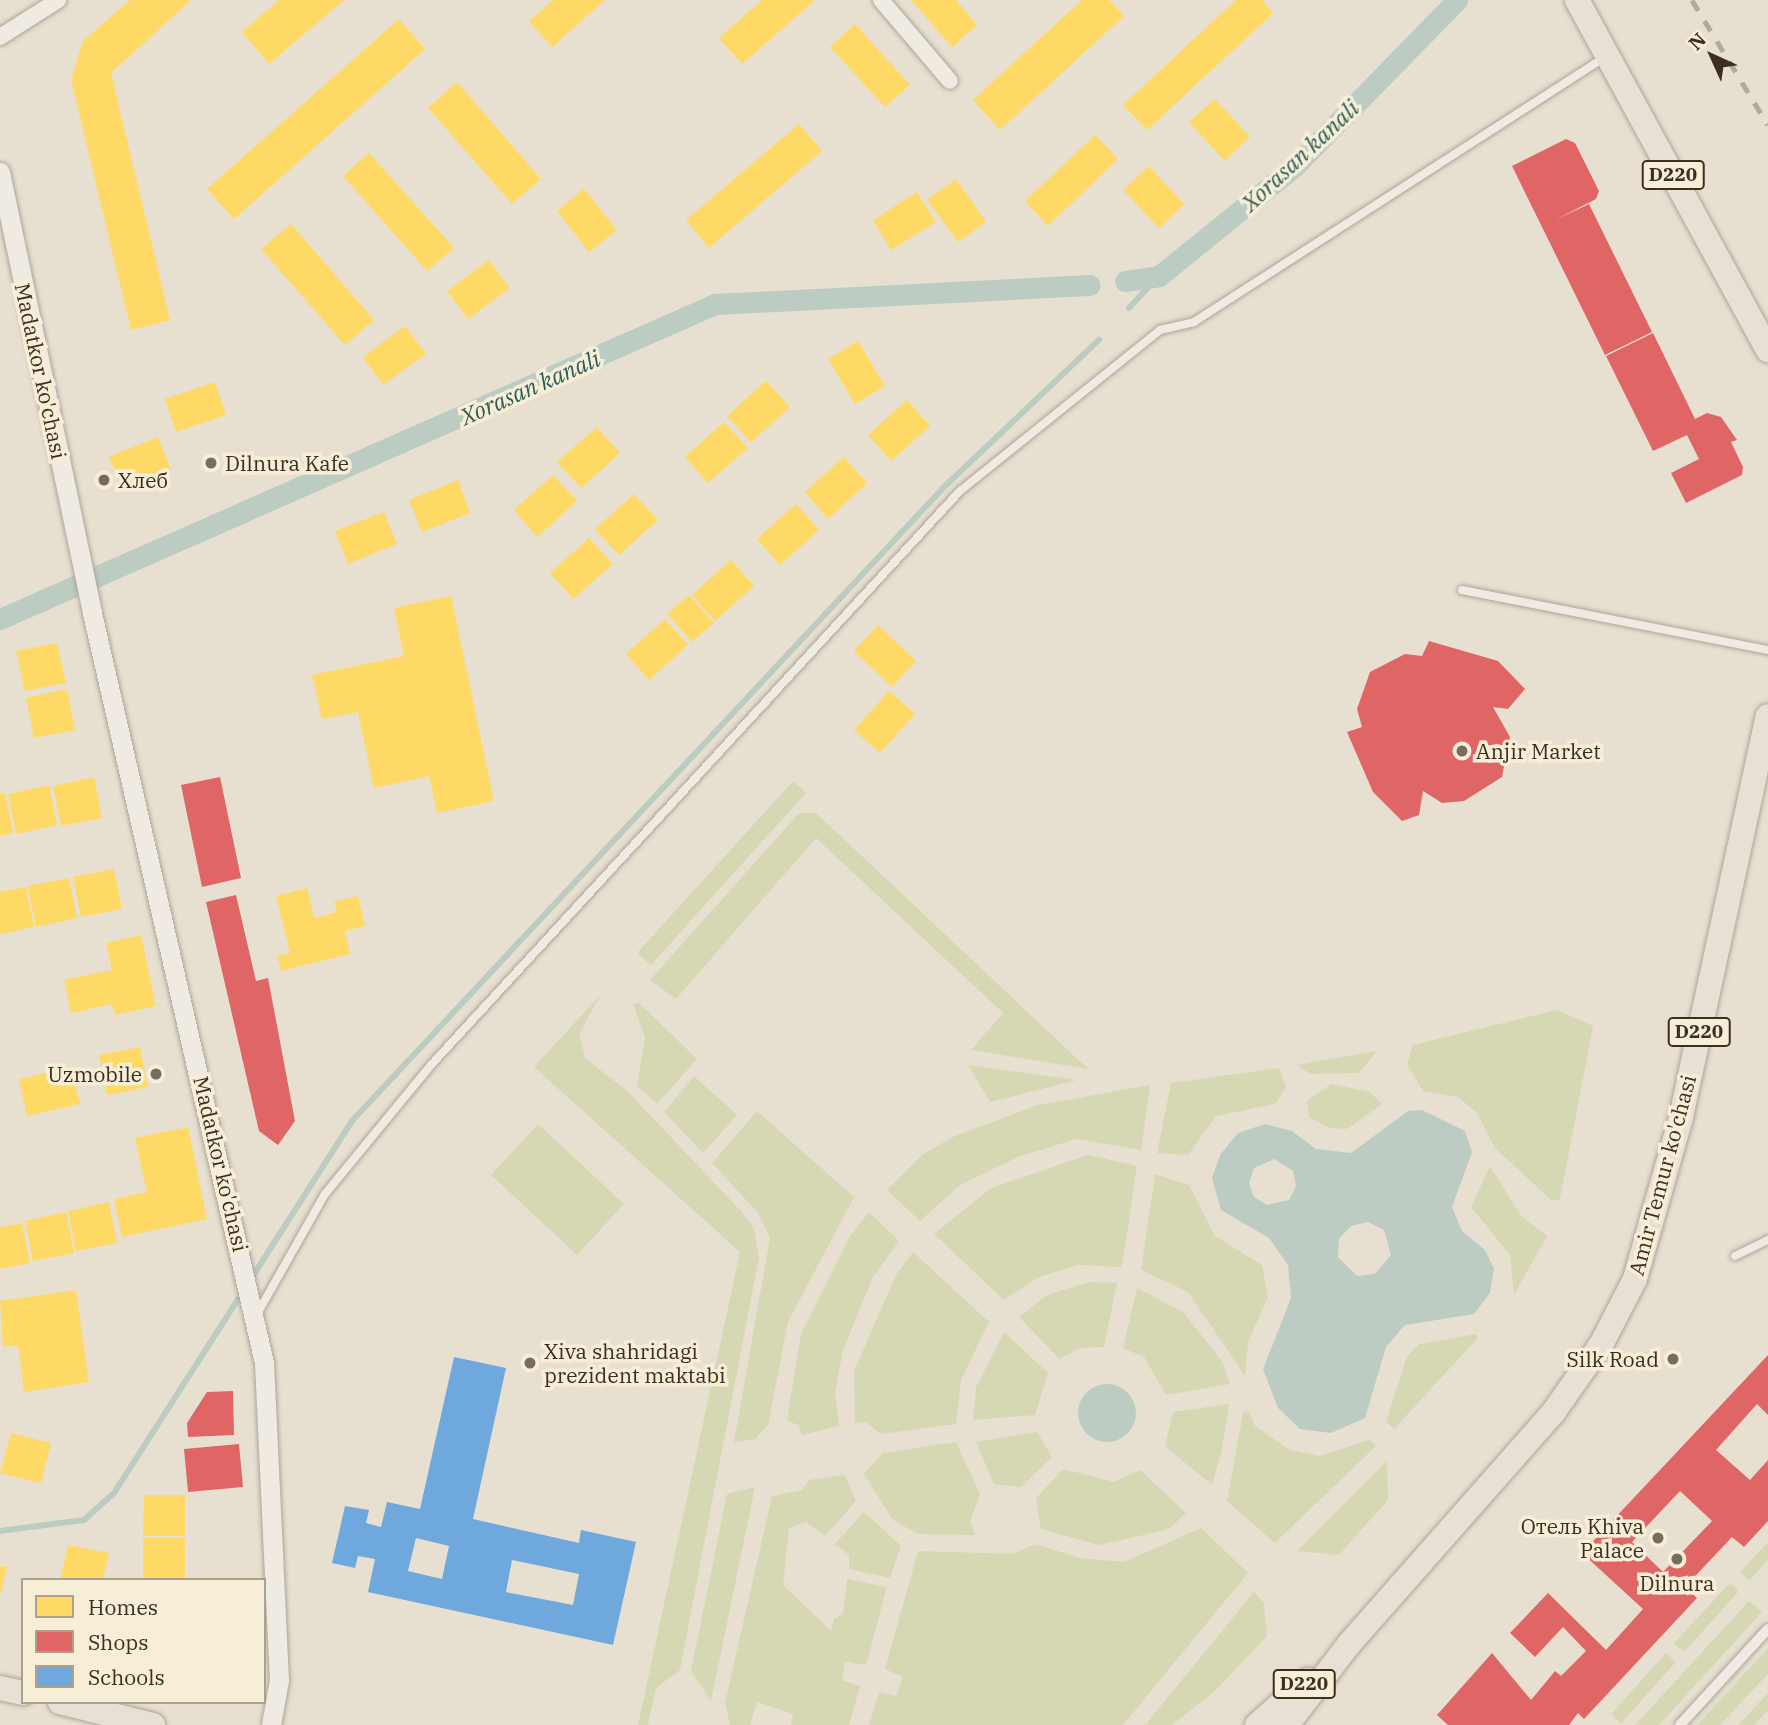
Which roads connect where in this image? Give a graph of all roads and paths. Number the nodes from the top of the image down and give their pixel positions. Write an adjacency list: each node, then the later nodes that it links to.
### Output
1 (58, 0): 4 (street)
2 (881, 0): 6 (street)
3 (1577, 0): 5 (main road, D220)
4 (0, 37)
5 (1608, 56): 8 (main road, D220); 14 (lane)
6 (950, 81)
7 (0, 172): 14 (street, Madatkor ko'chasi)
8 (1768, 350)
9 (1462, 590): 10 (lane)
10 (1768, 650)
11 (1768, 716): 16 (main road, Amir Temur ko'chasi / D220)
12 (1768, 1240): 13 (lane)
13 (1735, 1256)
14 (254, 1311): 21 (street, Madatkor ko'chasi)
15 (1768, 1629): 24 (street)
16 (1350, 1643): 22 (main road, Amir Temur ko'chasi / D220); 23 (main road, Amir Temur ko'chasi / D220)
17 (0, 1688): 18 (main road)
18 (21, 1693)
19 (68, 1704): 20 (main road)
20 (153, 1725)
21 (271, 1725)
22 (1257, 1725)
23 (1287, 1725)
24 (1680, 1725)

